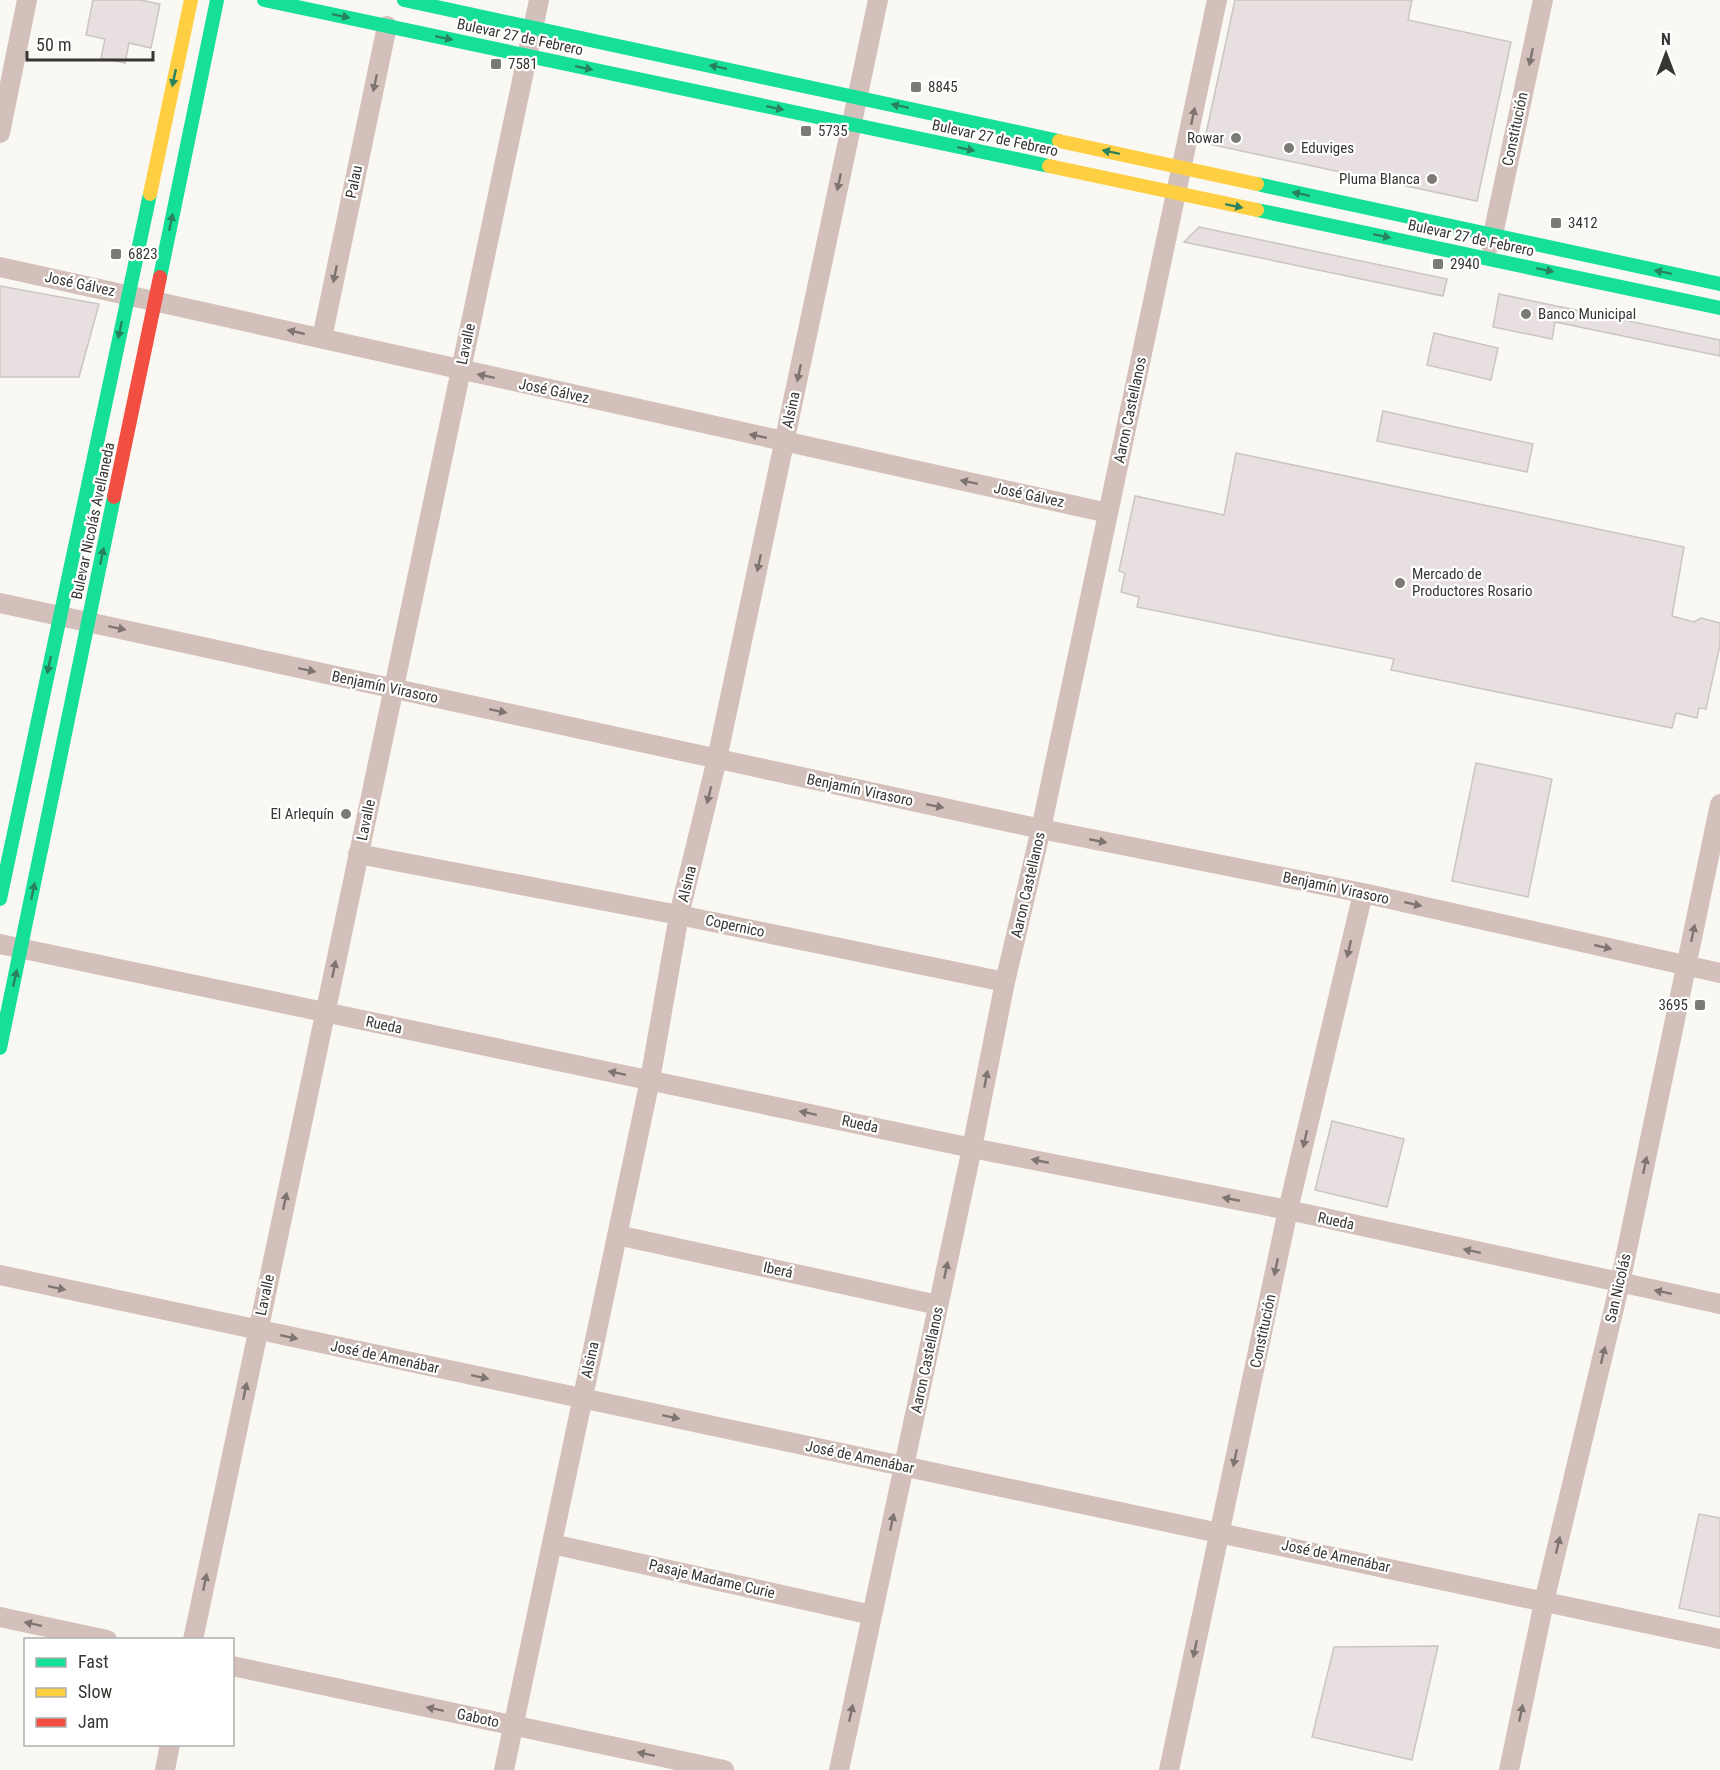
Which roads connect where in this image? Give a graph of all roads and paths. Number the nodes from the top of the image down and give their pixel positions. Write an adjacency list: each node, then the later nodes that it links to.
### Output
1 (27, 0): 15 (street)
2 (191, 0): 22 (main road, Bulevar Nicolás Avellaneda, one-way to 22)
3 (217, 0): 23 (main road, Bulevar Nicolás Avellaneda, one-way to 3)
4 (264, 0): 10 (main road, Bulevar 27 de Febrero, one-way to 10)
5 (404, 0): 11 (main road, Bulevar 27 de Febrero)
6 (539, 0): 11 (street, Lavalle)
7 (878, 0): 13 (street, Alsina)
8 (1217, 0): 16 (street, Aaron Castellanos, one-way to 8)
9 (1543, 0): 18 (street, Constitución, one-way to 18)
10 (387, 26): 12 (main road, Bulevar 27 de Febrero, one-way to 12); 25 (street, Palau, one-way to 25)
11 (533, 28): 12 (street, Lavalle); 13 (main road, Bulevar 27 de Febrero, one-way to 11)
12 (527, 56): 14 (main road, Bulevar 27 de Febrero, one-way to 14); 26 (street, Lavalle)
13 (857, 97): 14 (street, Alsina); 16 (main road, Bulevar 27 de Febrero, one-way to 13)
14 (852, 125): 17 (main road, Bulevar 27 de Febrero, one-way to 17); 27 (street, Alsina, one-way to 27)
15 (0, 133)
16 (1182, 168): 17 (street, Aaron Castellanos); 18 (main road, Bulevar 27 de Febrero, one-way to 16)
17 (1177, 194): 19 (main road, Bulevar 27 de Febrero, one-way to 19); 28 (street, Aaron Castellanos)
18 (1493, 235): 19 (street, Constitución); 21 (main road, Bulevar 27 de Febrero, one-way to 18)
19 (1488, 258): 24 (main road, Bulevar 27 de Febrero, one-way to 24)
20 (0, 267): 22 (street, José Gálvez)
21 (1720, 284)
22 (128, 294): 23 (street, José Gálvez); 30 (main road, Bulevar Nicolás Avellaneda, one-way to 30)
23 (155, 300): 25 (street, José Gálvez, one-way to 23); 31 (main road, Bulevar Nicolás Avellaneda, one-way to 23)
24 (1720, 308)
25 (322, 338): 26 (street, José Gálvez)
26 (461, 370): 27 (street, José Gálvez, one-way to 26); 32 (street, Lavalle)
27 (785, 441): 28 (street, José Gálvez, one-way to 27); 33 (street, Alsina, one-way to 33)
28 (1108, 513): 35 (street, Aaron Castellanos)
29 (0, 603): 30 (street, Benjamín Virasoro)
30 (60, 615): 31 (street, Benjamín Virasoro); 38 (main road, Bulevar Nicolás Avellaneda, one-way to 38)
31 (88, 622): 32 (street, Benjamín Virasoro, one-way to 32); 41 (main road, Bulevar Nicolás Avellaneda, one-way to 31)
32 (393, 688): 33 (street, Benjamín Virasoro, one-way to 33); 36 (street, Lavalle)
33 (717, 759): 35 (street, Benjamín Virasoro, one-way to 35); 39 (street, Alsina, one-way to 39)
34 (1720, 804): 42 (street, San Nicolás, one-way to 34)
35 (1041, 829): 37 (street, Benjamín Virasoro, one-way to 37); 44 (street, Aaron Castellanos)
36 (358, 854): 39 (street, Copernico); 45 (street, Lavalle, one-way to 36)
37 (1363, 892): 42 (street, Benjamín Virasoro, one-way to 42); 49 (street, Constitución, one-way to 49)
38 (0, 899)
39 (679, 915): 44 (street, Copernico); 47 (street, Alsina)
40 (0, 944): 41 (street, Rueda)
41 (21, 948): 45 (street, Rueda); 46 (main road, Bulevar Nicolás Avellaneda, one-way to 41)
42 (1686, 966): 43 (street, Benjamín Virasoro); 52 (street, San Nicolás, one-way to 42)
43 (1720, 973)
44 (1005, 982): 48 (street, Aaron Castellanos, one-way to 44)
45 (325, 1012): 47 (street, Rueda, one-way to 45); 55 (street, Lavalle, one-way to 45)
46 (0, 1048)
47 (650, 1080): 48 (street, Rueda, one-way to 47); 50 (street, Alsina)
48 (972, 1148): 49 (street, Rueda, one-way to 48); 54 (street, Aaron Castellanos, one-way to 48)
49 (1288, 1210): 52 (street, Rueda, one-way to 49); 58 (street, Constitución, one-way to 58)
50 (617, 1235): 54 (street, Iberá); 56 (street, Alsina)
51 (0, 1275): 55 (street, José de Amenábar, one-way to 55)
52 (1620, 1283): 53 (street, Rueda, one-way to 52); 60 (street, San Nicolás, one-way to 52)
53 (1720, 1304)
54 (938, 1305): 57 (street, Aaron Castellanos)
55 (258, 1330): 56 (street, José de Amenábar, one-way to 56); 64 (street, Lavalle, one-way to 55)
56 (582, 1398): 57 (street, José de Amenábar, one-way to 57); 59 (street, Alsina)
57 (904, 1466): 58 (street, José de Amenábar); 61 (street, Aaron Castellanos, one-way to 57)
58 (1220, 1531): 60 (street, José de Amenábar); 74 (street, Constitución, one-way to 74)
59 (552, 1544): 61 (street, Pasaje Madame Curie); 67 (street, Alsina)
60 (1544, 1602): 65 (street, José de Amenábar); 75 (street, San Nicolás, one-way to 60)
61 (872, 1615): 73 (street, Aaron Castellanos, one-way to 61)
62 (0, 1617): 63 (street, one-way to 62)
63 (98, 1638)
64 (193, 1638)
65 (1720, 1639)
66 (234, 1666): 67 (street, Gaboto, one-way to 66)
67 (513, 1725): 69 (street, Gaboto, one-way to 67); 71 (street, Alsina)
68 (170, 1746): 70 (street)
69 (686, 1766): 72 (street, Gaboto)
70 (165, 1770)
71 (504, 1770)
72 (724, 1770)
73 (839, 1770)
74 (1169, 1770)
75 (1509, 1770)

